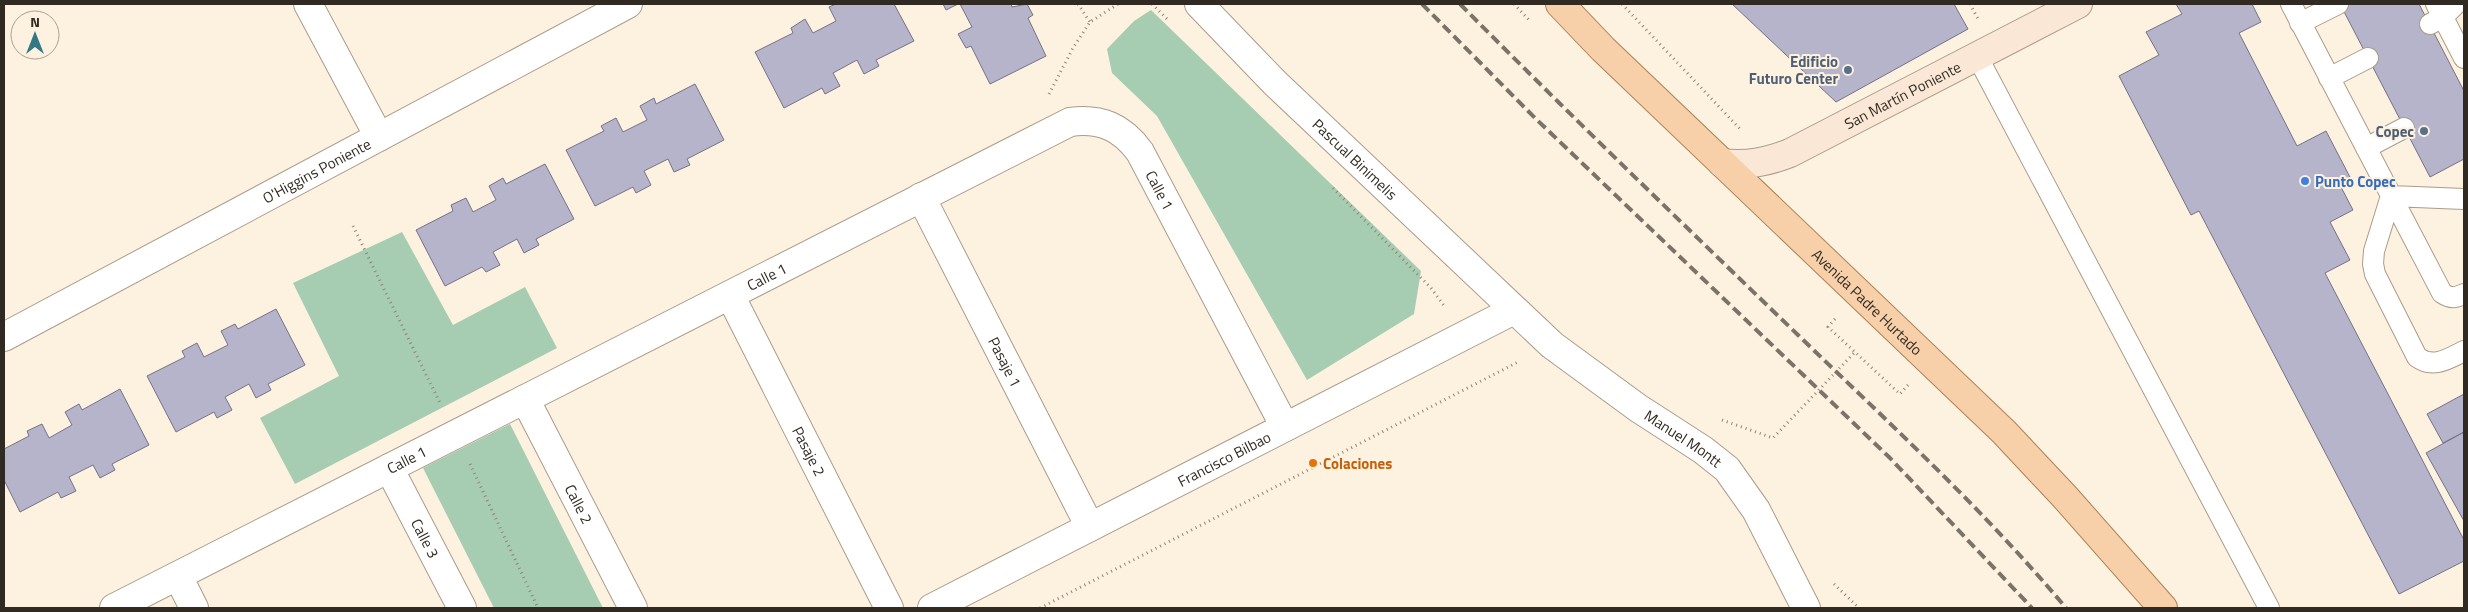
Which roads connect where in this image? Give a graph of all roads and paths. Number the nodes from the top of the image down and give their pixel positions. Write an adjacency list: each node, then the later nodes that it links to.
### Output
1 (308, 4): 21 (street)
2 (628, 4): 21 (street, O'Higgins Poniente)
3 (1078, 4): 12 (path)
4 (1118, 4): 12 (path)
5 (1152, 4): 14 (path)
6 (1199, 4): 30 (street, Pascual Binimelis)
7 (1560, 4): 23 (main road, Avenida Padre Hurtado)
8 (2078, 4): 15 (main road, San Martín Poniente)
9 (2290, 4): 13 (lane)
10 (2338, 4): 13 (lane)
11 (2441, 12): 17 (lane)
12 (1090, 22): 20 (path)
13 (2300, 23): 18 (lane)
14 (1173, 25)
15 (1977, 56): 23 (main road, San Martín Poniente); 54 (lane)
16 (2368, 58): 18 (lane)
17 (2464, 58)
18 (2328, 78): 22 (lane)
19 (2404, 128): 22 (lane)
20 (1055, 129): 26 (street, Calle 1); 40 (street, Calle 1)
21 (379, 137): 33 (street, O'Higgins Poniente)
22 (2366, 148): 25 (lane)
23 (1722, 163): 53 (main road, Avenida Padre Hurtado)
24 (1327, 182): 31 (path)
25 (2391, 196): 27 (lane); 29 (lane); 35 (lane)
26 (921, 197): 28 (street, Calle 1); 42 (street, Pasaje 1)
27 (2464, 199)
28 (730, 294): 38 (street, Calle 1); 49 (street, Pasaje 2)
29 (2464, 294)
30 (1514, 310): 34 (street, Manuel Montt); 40 (street, Francisco Bilbao)
31 (1448, 311)
32 (1837, 317): 36 (path)
33 (4, 337)
34 (1552, 344): 51 (path); 52 (street, Manuel Montt)
35 (2464, 351)
36 (1854, 352): 37 (path); 39 (path)
37 (1908, 385)
38 (525, 399): 41 (street, Calle 1); 48 (street, Calle 2)
39 (1720, 419)
40 (1285, 427): 42 (street, Francisco Bilbao)
41 (389, 468): 43 (street, Calle 1); 47 (street, Calle 3)
42 (1090, 527): 44 (street, Francisco Bilbao)
43 (178, 576): 45 (street, Calle 1); 46 (street)
44 (973, 599): 50 (street, Francisco Bilbao)
45 (114, 608)
46 (194, 608)
47 (462, 608)
48 (633, 608)
49 (889, 608)
50 (932, 608)
51 (1040, 608)
52 (1806, 608)
53 (2163, 608)
54 (2269, 608)

